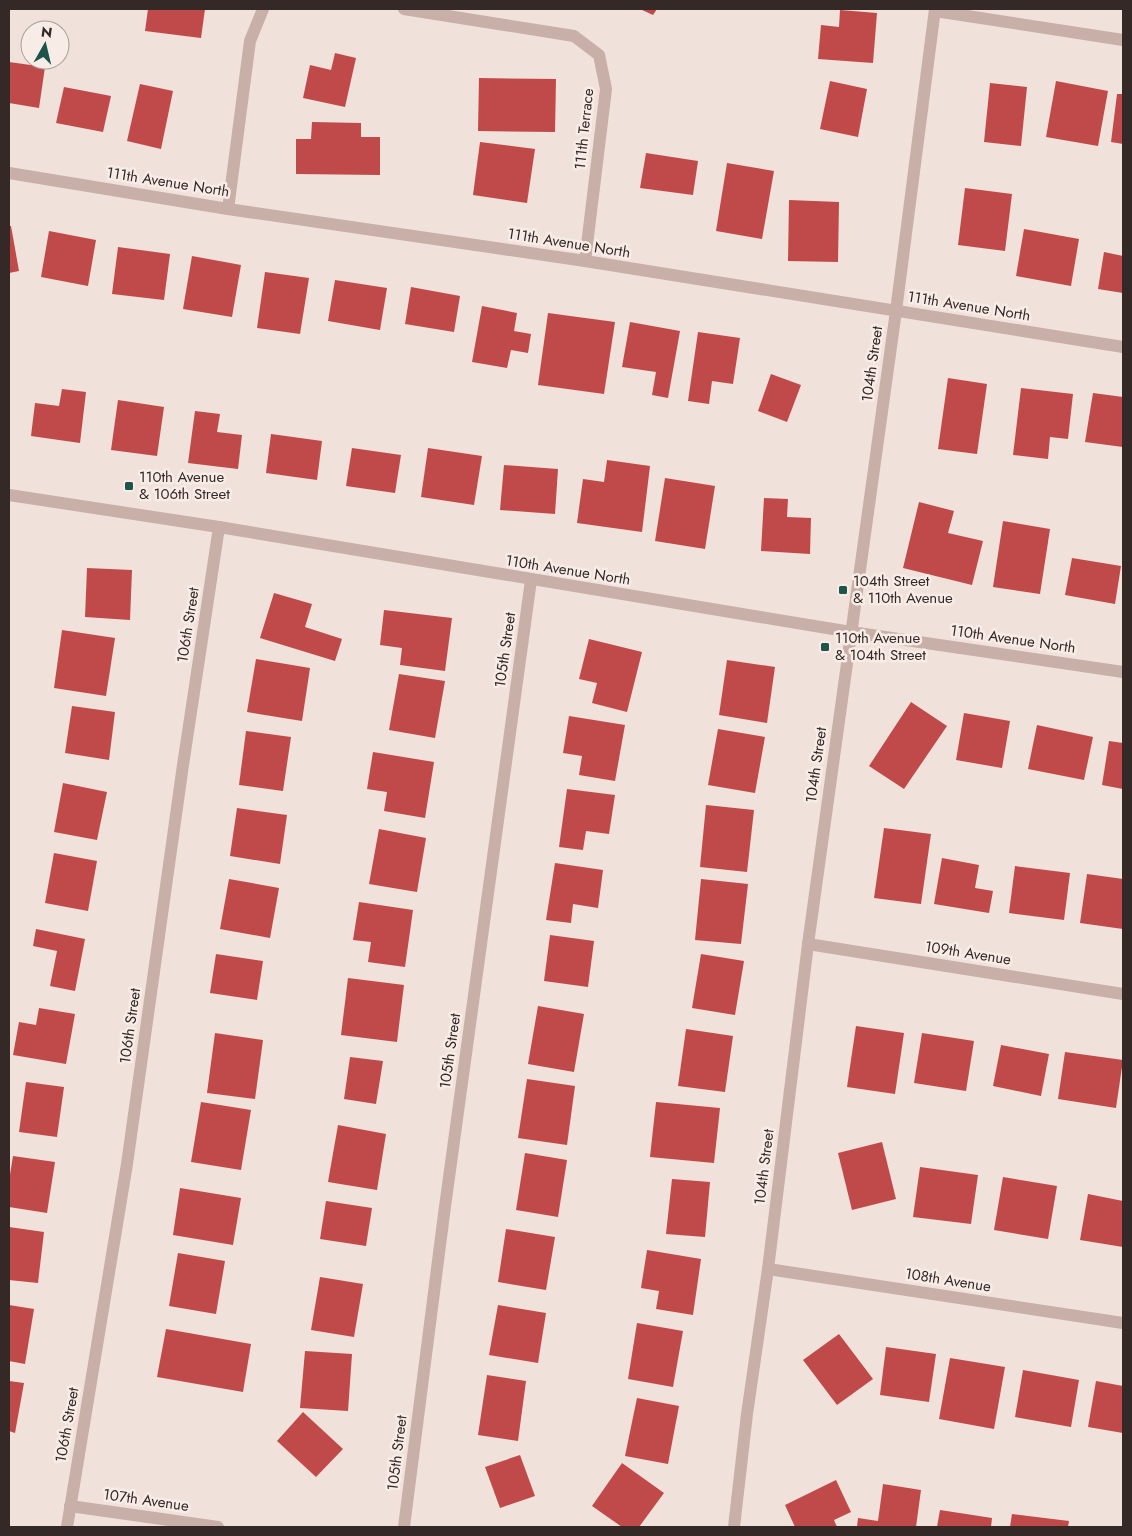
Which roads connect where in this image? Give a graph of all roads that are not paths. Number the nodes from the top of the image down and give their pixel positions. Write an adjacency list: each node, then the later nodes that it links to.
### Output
1 (263, 9): 6 (street)
2 (404, 9): 7 (street, 111th Terrace)
3 (935, 10): 4 (street); 8 (street, 104th Street)
4 (1123, 40)
5 (9, 173): 6 (street, 111th Avenue North)
6 (228, 208): 7 (street, 111th Avenue North)
7 (585, 261): 8 (street, 111th Avenue North)
8 (896, 312): 9 (street, 111th Avenue North); 13 (street, 104th Street)
9 (1123, 347)
10 (9, 495): 11 (street, 110th Avenue North)
11 (219, 528): 12 (street, 110th Avenue North); 19 (street, 106th Street)
12 (531, 580): 13 (street, 110th Avenue North); 22 (street, 105th Street)
13 (851, 632): 14 (street, 110th Avenue North); 15 (street, 104th Street)
14 (1123, 672)
15 (808, 944): 16 (street, 109th Avenue); 17 (street, 104th Street)
16 (1123, 994)
17 (768, 1269): 18 (street, 108th Avenue); 23 (street, 104th Street)
18 (1123, 1323)
19 (70, 1506): 20 (street, 106th Street); 21 (street, 107th Avenue)
20 (67, 1527)
21 (218, 1527)
22 (404, 1527)
23 (734, 1527)

